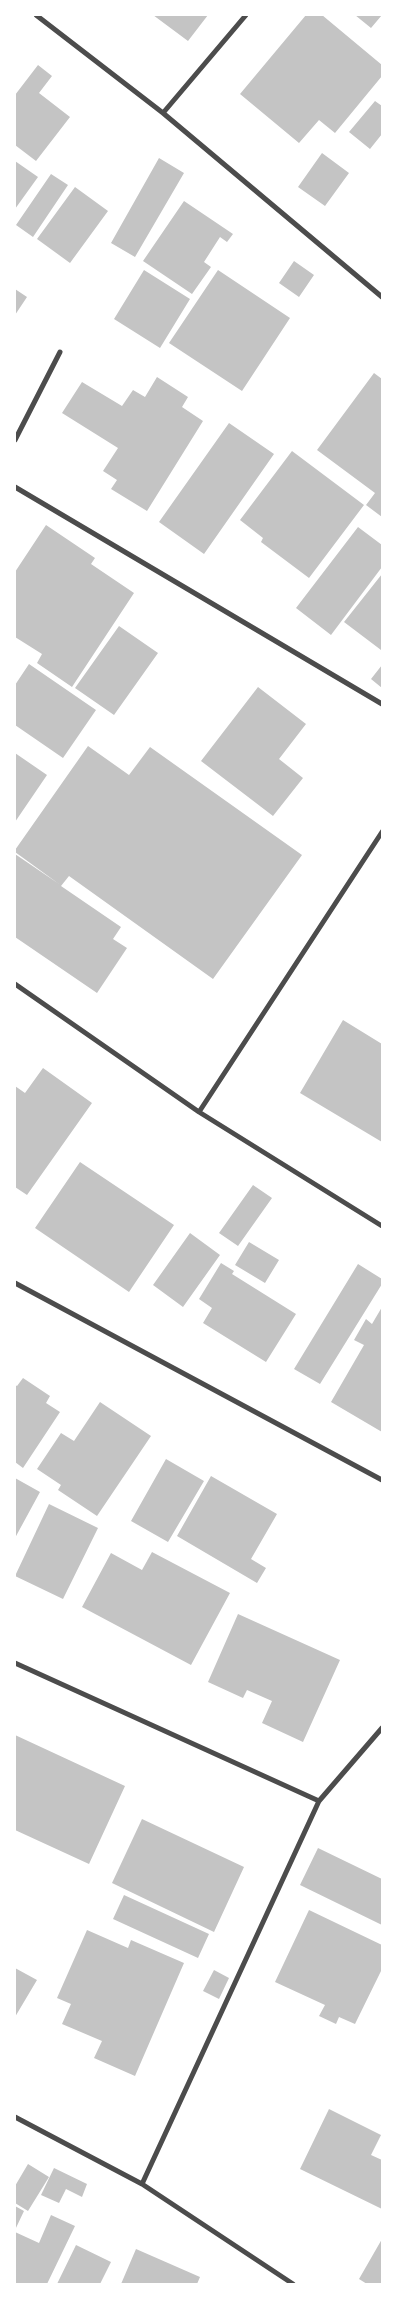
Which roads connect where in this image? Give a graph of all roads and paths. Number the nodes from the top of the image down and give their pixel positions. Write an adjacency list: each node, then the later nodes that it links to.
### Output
1 (36, 15): 3 (street)
2 (246, 15): 3 (street)
3 (163, 113): 4 (street)
4 (382, 298)
5 (60, 352): 6 (street)
6 (15, 440)
7 (15, 487): 8 (street)
8 (382, 704)
9 (382, 832): 11 (street)
10 (15, 984): 11 (street)
11 (199, 1112): 12 (street)
12 (382, 1226)
13 (15, 1283): 14 (street)
14 (382, 1480)
15 (15, 1664): 17 (street)
16 (382, 1728): 17 (street)
17 (320, 1801): 19 (street)
18 (15, 2117): 19 (street)
19 (142, 2184): 20 (street)
20 (293, 2284)

